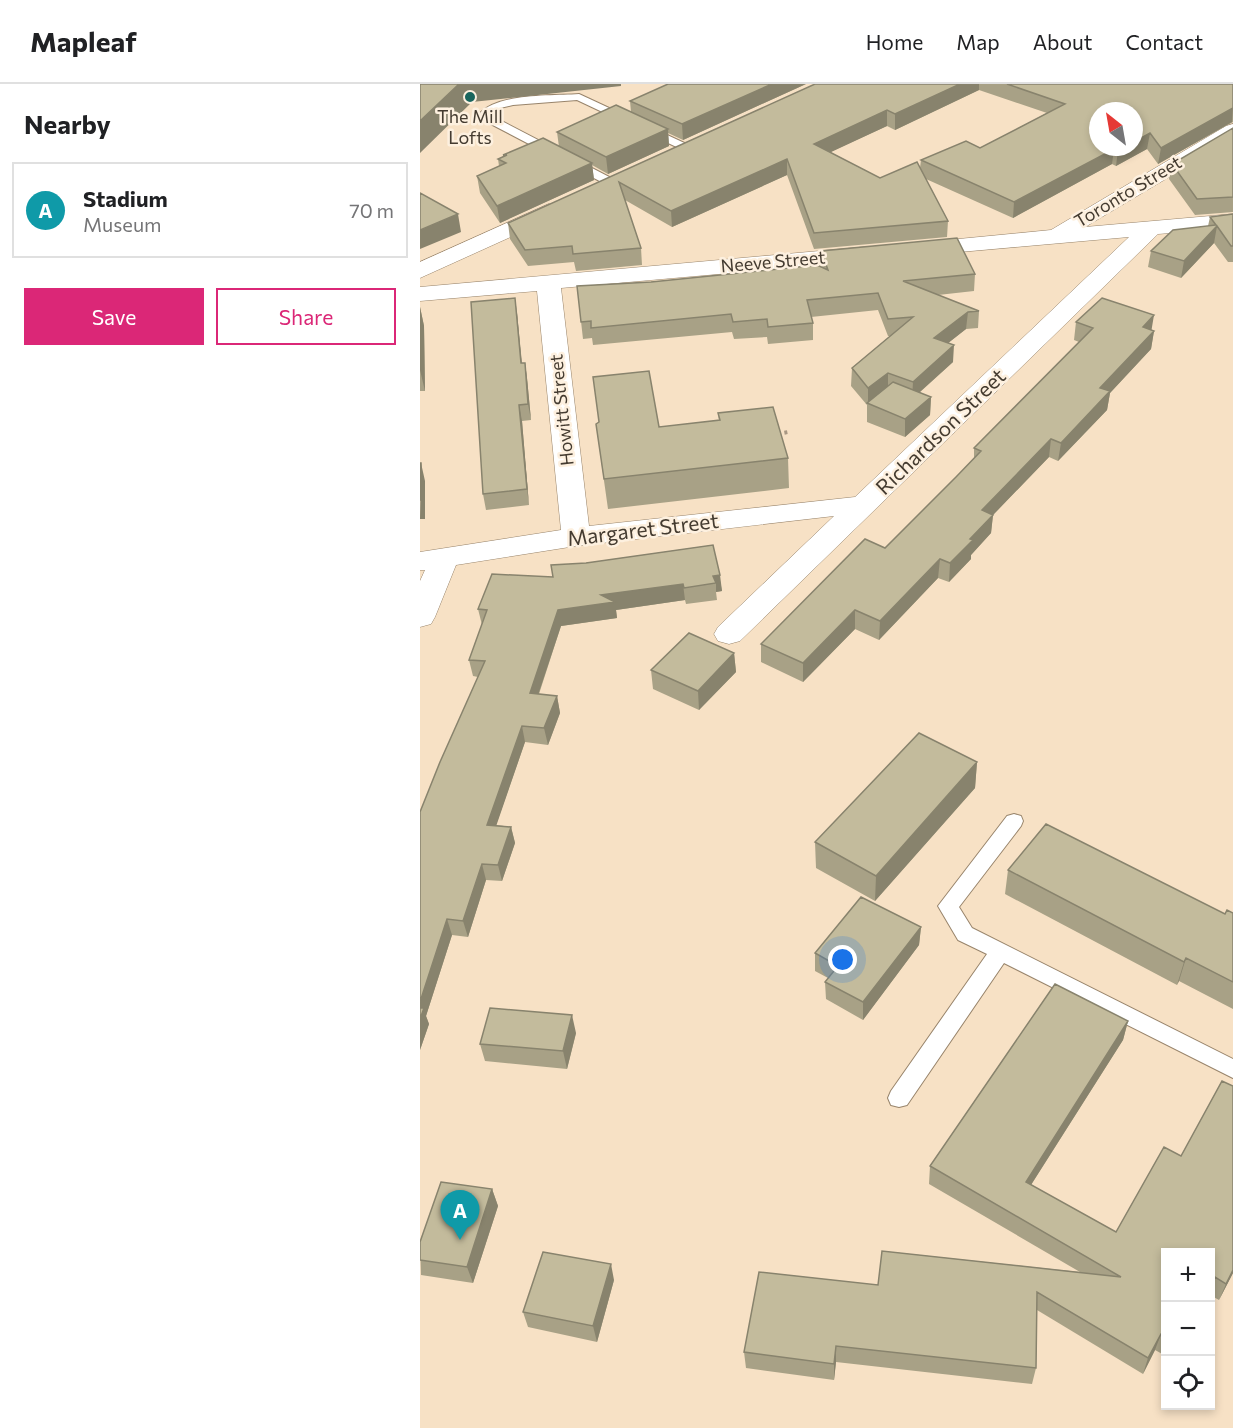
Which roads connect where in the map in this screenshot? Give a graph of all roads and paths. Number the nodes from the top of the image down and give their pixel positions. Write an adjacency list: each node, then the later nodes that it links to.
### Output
1 (1233, 130): 10 (street, Toronto Street)
2 (709, 139): 3 (street)
3 (689, 149): 4 (street); 5 (lane)
4 (668, 158)
5 (621, 179): 6 (street)
6 (590, 193)
7 (569, 202): 11 (street)
8 (1233, 221): 9 (street, Neeve Street)
9 (1152, 228): 10 (street, Neeve Street); 16 (street, Richardson Street)
10 (1055, 236): 12 (street, Neeve Street)
11 (420, 271)
12 (548, 282): 13 (street, Neeve Street); 17 (street, Howitt Street)
13 (420, 294)
14 (788, 432): 15 (path)
15 (776, 434)
16 (867, 504): 17 (street, Margaret Street); 20 (street, Richardson Street)
17 (576, 537): 18 (street, Margaret Street)
18 (432, 560): 19 (street)
19 (420, 617)
20 (729, 634)
21 (1014, 821): 22 (lane)
22 (1000, 952): 23 (lane); 24 (lane)
23 (1233, 1069)
24 (899, 1098)

